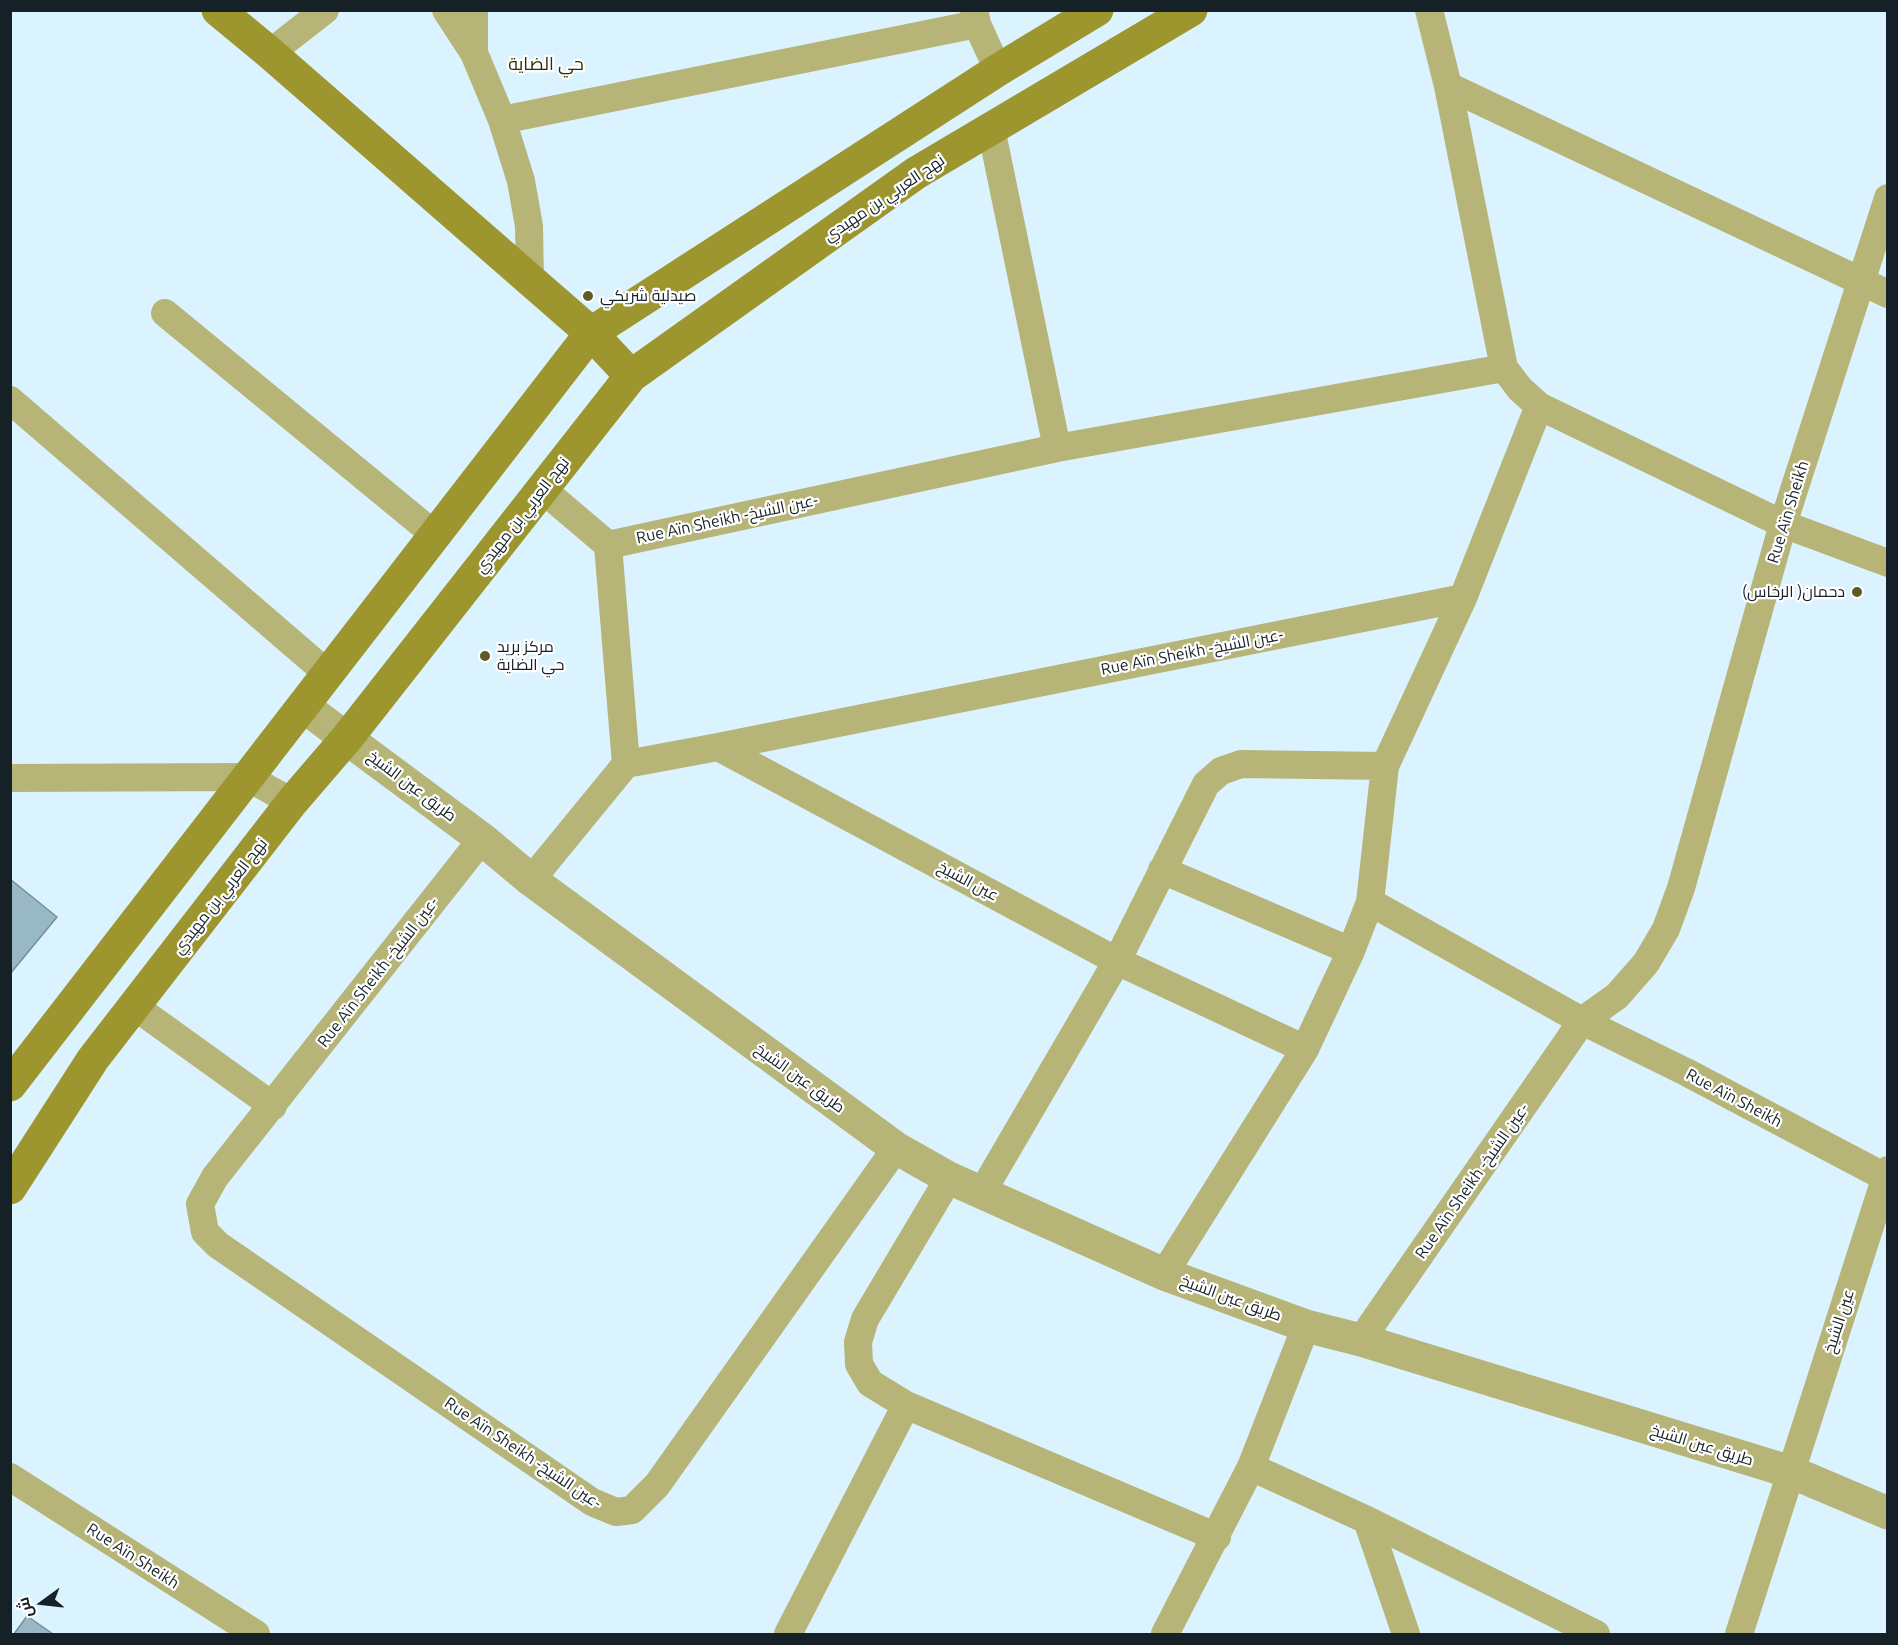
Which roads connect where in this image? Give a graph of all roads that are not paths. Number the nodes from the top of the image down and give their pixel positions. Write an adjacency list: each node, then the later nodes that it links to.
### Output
1 (218, 10): 9 (main road)
2 (325, 10): 9 (street)
3 (446, 10): 10 (street)
4 (474, 10): 10 (street)
5 (1097, 10): 11 (main road)
6 (1191, 10): 14 (main road, نهج العربي بن مهيدي)
7 (1429, 10): 12 (street)
8 (976, 17): 11 (street); 13 (street)
9 (270, 53): 16 (main road)
10 (474, 53): 13 (street)
11 (998, 70): 20 (main road)
12 (1448, 86): 17 (street); 21 (street)
13 (502, 120): 16 (street)
14 (991, 128): 22 (main road, نهج العربي بن مهيدي); 25 (street)
15 (1887, 198): 17 (street, Rue Aïn Sheikh)
16 (530, 280): 20 (main road)
17 (1860, 282): 18 (street); 27 (street, Rue Aïn Sheikh)
18 (1887, 294)
19 (165, 313): 28 (street)
20 (591, 333): 22 (main road); 28 (main road)
21 (1504, 368): 24 (street); 25 (street, Rue Aïn Sheikh -عين الشيخ-)
22 (632, 376): 26 (main road, نهج العربي بن مهيدي)
23 (10, 400): 32 (street)
24 (1539, 406): 27 (street); 31 (street)
25 (1058, 448): 29 (street, Rue Aïn Sheikh -عين الشيخ-)
26 (542, 489): 29 (street); 34 (main road, نهج العربي بن مهيدي)
27 (1783, 524): 30 (street); 47 (street, Rue Aïn Sheikh)
28 (435, 535): 32 (main road)
29 (608, 545): 36 (street)
30 (1887, 563)
31 (1463, 598): 35 (street, Rue Aïn Sheikh -عين الشيخ-); 37 (street)
32 (328, 674): 33 (main road)
33 (303, 706): 34 (street, طريق عين الشيخ); 38 (main road)
34 (347, 738): 40 (main road, نهج العربي بن مهيدي); 41 (street, طريق عين الشيخ)
35 (718, 747): 36 (street); 46 (street, عين الشيخ)
36 (626, 764): 43 (street)
37 (1385, 766): 42 (street); 44 (street)
38 (247, 777): 39 (street); 40 (street); 51 (main road)
39 (10, 778)
40 (292, 802): 48 (main road, نهج العربي بن مهيدي)
41 (483, 839): 43 (street, طريق عين الشيخ); 52 (street, Rue Aïn Sheikh -عين الشيخ-)
42 (1162, 870): 45 (street); 46 (street)
43 (531, 880): 53 (street, طريق عين الشيخ)
44 (1370, 902): 45 (street); 49 (street)
45 (1351, 951): 50 (street)
46 (1117, 961): 50 (street, عين الشيخ); 57 (street)
47 (1646, 963): 49 (street, Rue Aïn Sheikh -عين الشيخ-)
48 (135, 1006): 52 (street); 56 (main road, نهج العربي بن مهيدي)
49 (1582, 1022): 54 (street, Rue Aïn Sheikh); 60 (street, Rue Aïn Sheikh -عين الشيخ-)
50 (1305, 1049): 58 (street)
51 (10, 1085)
52 (273, 1106): 53 (street, Rue Aïn Sheikh -عين الشيخ-)
53 (896, 1148): 55 (street, طريق عين الشيخ)
54 (1886, 1174): 63 (street, عين الشيخ)
55 (948, 1178): 57 (street, طريق عين الشيخ); 61 (street)
56 (10, 1188)
57 (981, 1194): 58 (street, طريق عين الشيخ)
58 (1164, 1274): 59 (street, طريق عين الشيخ)
59 (1306, 1326): 60 (street, طريق عين الشيخ); 62 (street)
60 (1361, 1340): 63 (street, طريق عين الشيخ)
61 (906, 1405): 67 (street); 69 (street)
62 (1251, 1467): 66 (street); 67 (street)
63 (1791, 1472): 65 (street, طريق عين الشيخ); 73 (street, عين الشيخ)
64 (10, 1477): 68 (street, Rue Aïn Sheikh)
65 (1887, 1512)
66 (1367, 1520): 71 (street); 72 (street)
67 (1217, 1537): 70 (street)
68 (256, 1635)
69 (788, 1635)
70 (1165, 1635)
71 (1406, 1635)
72 (1596, 1635)
73 (1739, 1635)

